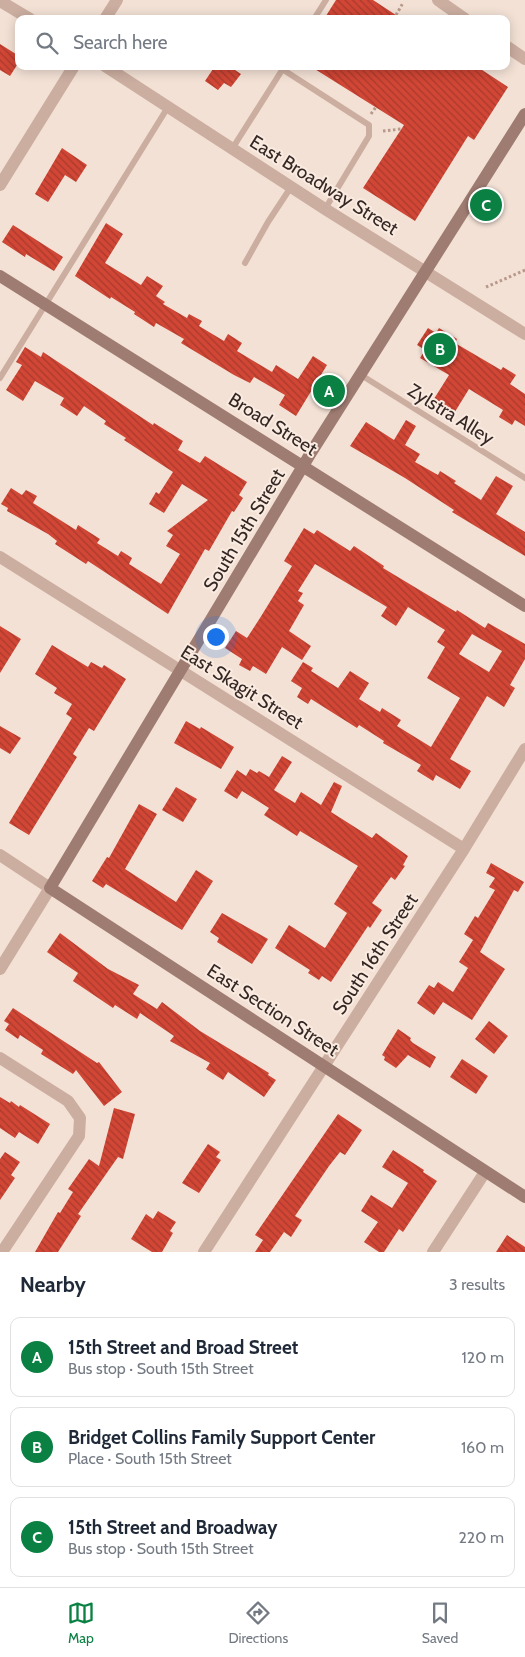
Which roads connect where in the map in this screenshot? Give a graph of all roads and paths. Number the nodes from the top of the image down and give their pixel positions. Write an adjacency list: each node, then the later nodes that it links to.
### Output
1 (117, 0): 7 (street)
2 (326, 0): 8 (lane)
3 (438, 0): 10 (street)
4 (2, 3): 6 (street)
5 (403, 3): 9 (path)
6 (23, 15)
7 (108, 15)
8 (317, 15)
9 (396, 15)
10 (459, 15)
11 (510, 49): 12 (street)
12 (525, 59)
13 (72, 70): 24 (street)
14 (111, 70): 17 (street, East Broadway Street)
15 (282, 70): 23 (lane)
16 (286, 70): 26 (lane)
17 (168, 107): 23 (street, East Broadway Street); 32 (lane)
18 (376, 107): 20 (path)
19 (525, 114): 29 (street, South 15th Street)
20 (370, 115)
21 (401, 129): 22 (path)
22 (383, 131)
23 (232, 149): 25 (street, East Broadway Street)
24 (0, 186)
25 (291, 187): 26 (street, East Broadway Street); 27 (lane)
26 (325, 209): 29 (street, East Broadway Street)
27 (245, 263)
28 (525, 270): 31 (path)
29 (426, 272): 33 (street, East Broadway Street); 34 (street, South 15th Street)
30 (0, 276): 32 (street, Broad Street)
31 (486, 287)
32 (47, 305): 35 (lane); 36 (street, Broad Street)
33 (525, 334)
34 (361, 375): 36 (street, South 15th Street); 37 (lane, Zylstra Alley)
35 (0, 378)
36 (304, 465): 39 (street, Broad Street); 40 (street, South 15th Street)
37 (525, 478)
38 (0, 557): 40 (street, East Skagit Street)
39 (525, 606)
40 (180, 670): 42 (street, East Skagit Street); 44 (street, South 15th Street)
41 (525, 750): 42 (street, South 16th Street)
42 (464, 849): 47 (street, South 16th Street)
43 (0, 855): 44 (street, East Section Street)
44 (50, 888): 45 (street, South 15th Street); 47 (street, East Section Street)
45 (0, 969)
46 (0, 1058): 50 (street)
47 (325, 1066): 48 (street, East Section Street); 51 (street, South 16th Street)
48 (485, 1172): 49 (street, East Section Street); 52 (street)
49 (525, 1197)
50 (2, 1252)
51 (204, 1252)
52 (433, 1252)

